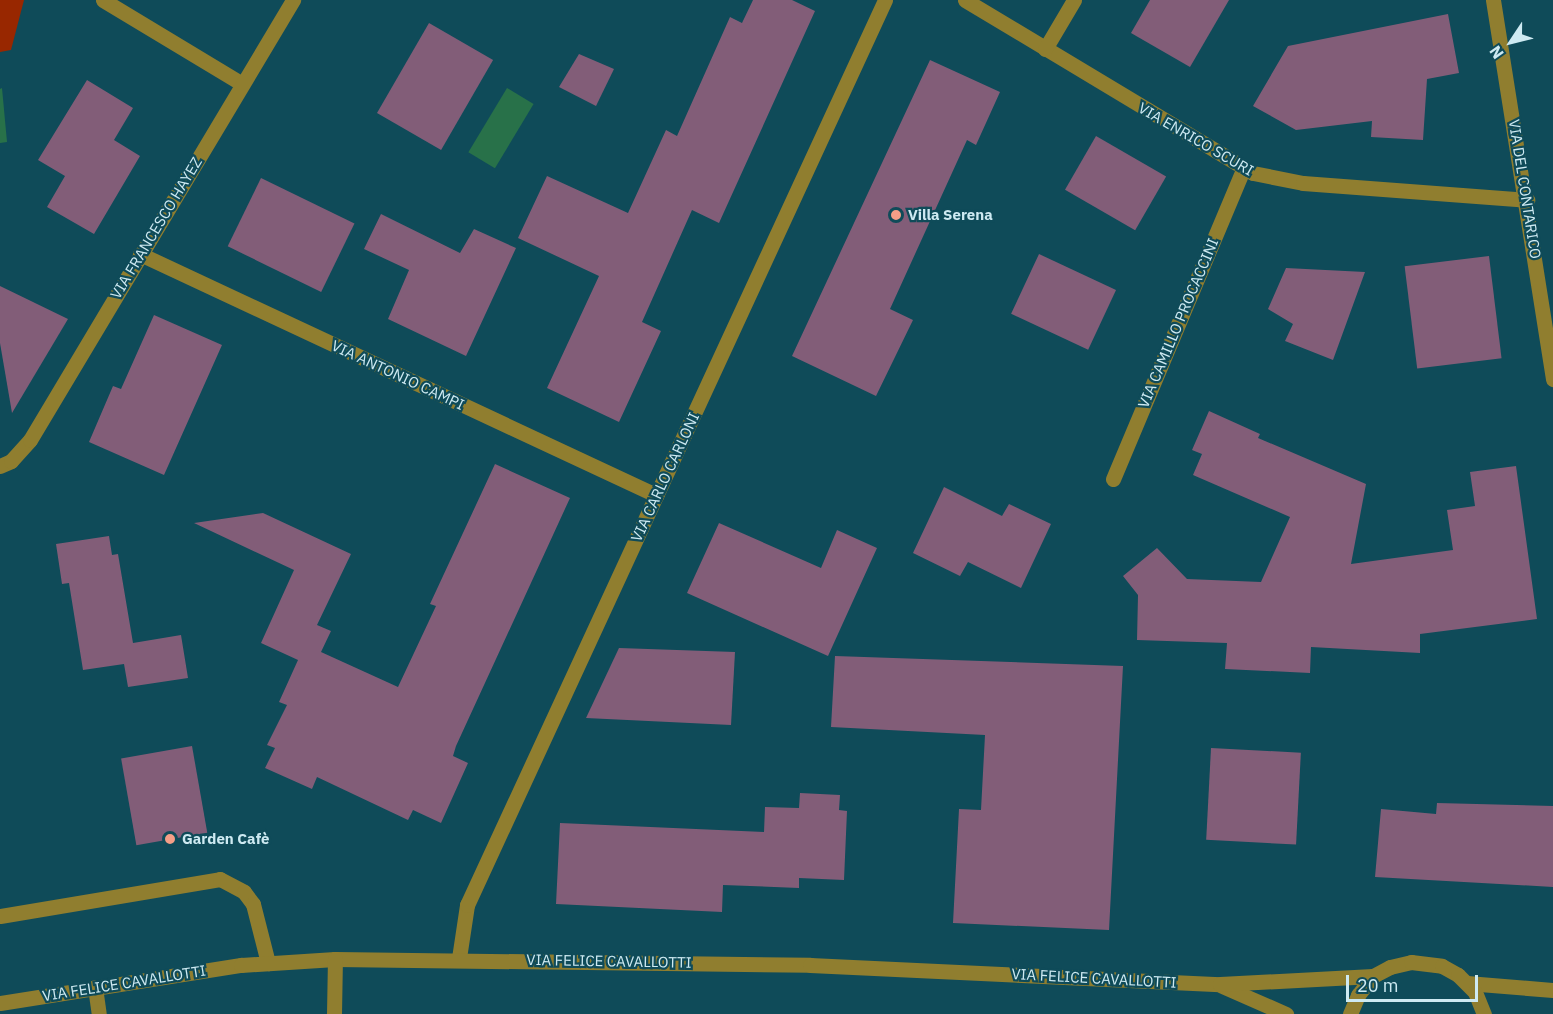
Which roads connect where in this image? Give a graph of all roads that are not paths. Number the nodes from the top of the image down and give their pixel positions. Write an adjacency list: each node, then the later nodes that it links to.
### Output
1 (103, 0): 8 (street)
2 (293, 0): 8 (street, VIA FRANCESCO HAYEZ)
3 (885, 0): 15 (street, VIA CARLO CARLONI)
4 (965, 0): 7 (street, VIA ENRICO SCURI)
5 (1074, 0): 7 (street)
6 (1493, 0): 10 (street, VIA DEL CONTARICO)
7 (1045, 49): 9 (street, VIA ENRICO SCURI)
8 (242, 84): 11 (street, VIA FRANCESCO HAYEZ)
9 (1244, 167): 10 (street, VIA ENRICO SCURI); 14 (street, VIA CAMILLO PROCACCINI)
10 (1527, 200): 12 (street, VIA DEL CONTARICO)
11 (140, 254): 13 (street, VIA FRANCESCO HAYEZ); 15 (street, VIA ANTONIO CAMPI)
12 (1553, 379)
13 (0, 466)
14 (1113, 479)
15 (656, 495): 17 (street, VIA CARLO CARLONI)
16 (0, 916): 19 (street)
17 (459, 958): 18 (street, VIA FELICE CAVALLOTTI); 22 (street, VIA FELICE CAVALLOTTI)
18 (335, 959): 19 (street, VIA FELICE CAVALLOTTI); 27 (street)
19 (268, 963): 23 (street, VIA FELICE CAVALLOTTI)
20 (1373, 976): 21 (street, VIA FELICE CAVALLOTTI); 22 (street, VIA FELICE CAVALLOTTI); 29 (street)
21 (1467, 983): 24 (street); 30 (street)
22 (1220, 984): 28 (street, VIA FELICE CAVALLOTTI)
23 (95, 987): 25 (street, VIA FELICE CAVALLOTTI); 26 (street)
24 (1553, 990)
25 (0, 1003)
26 (99, 1014)
27 (334, 1014)
28 (1286, 1014)
29 (1350, 1014)
30 (1484, 1014)

